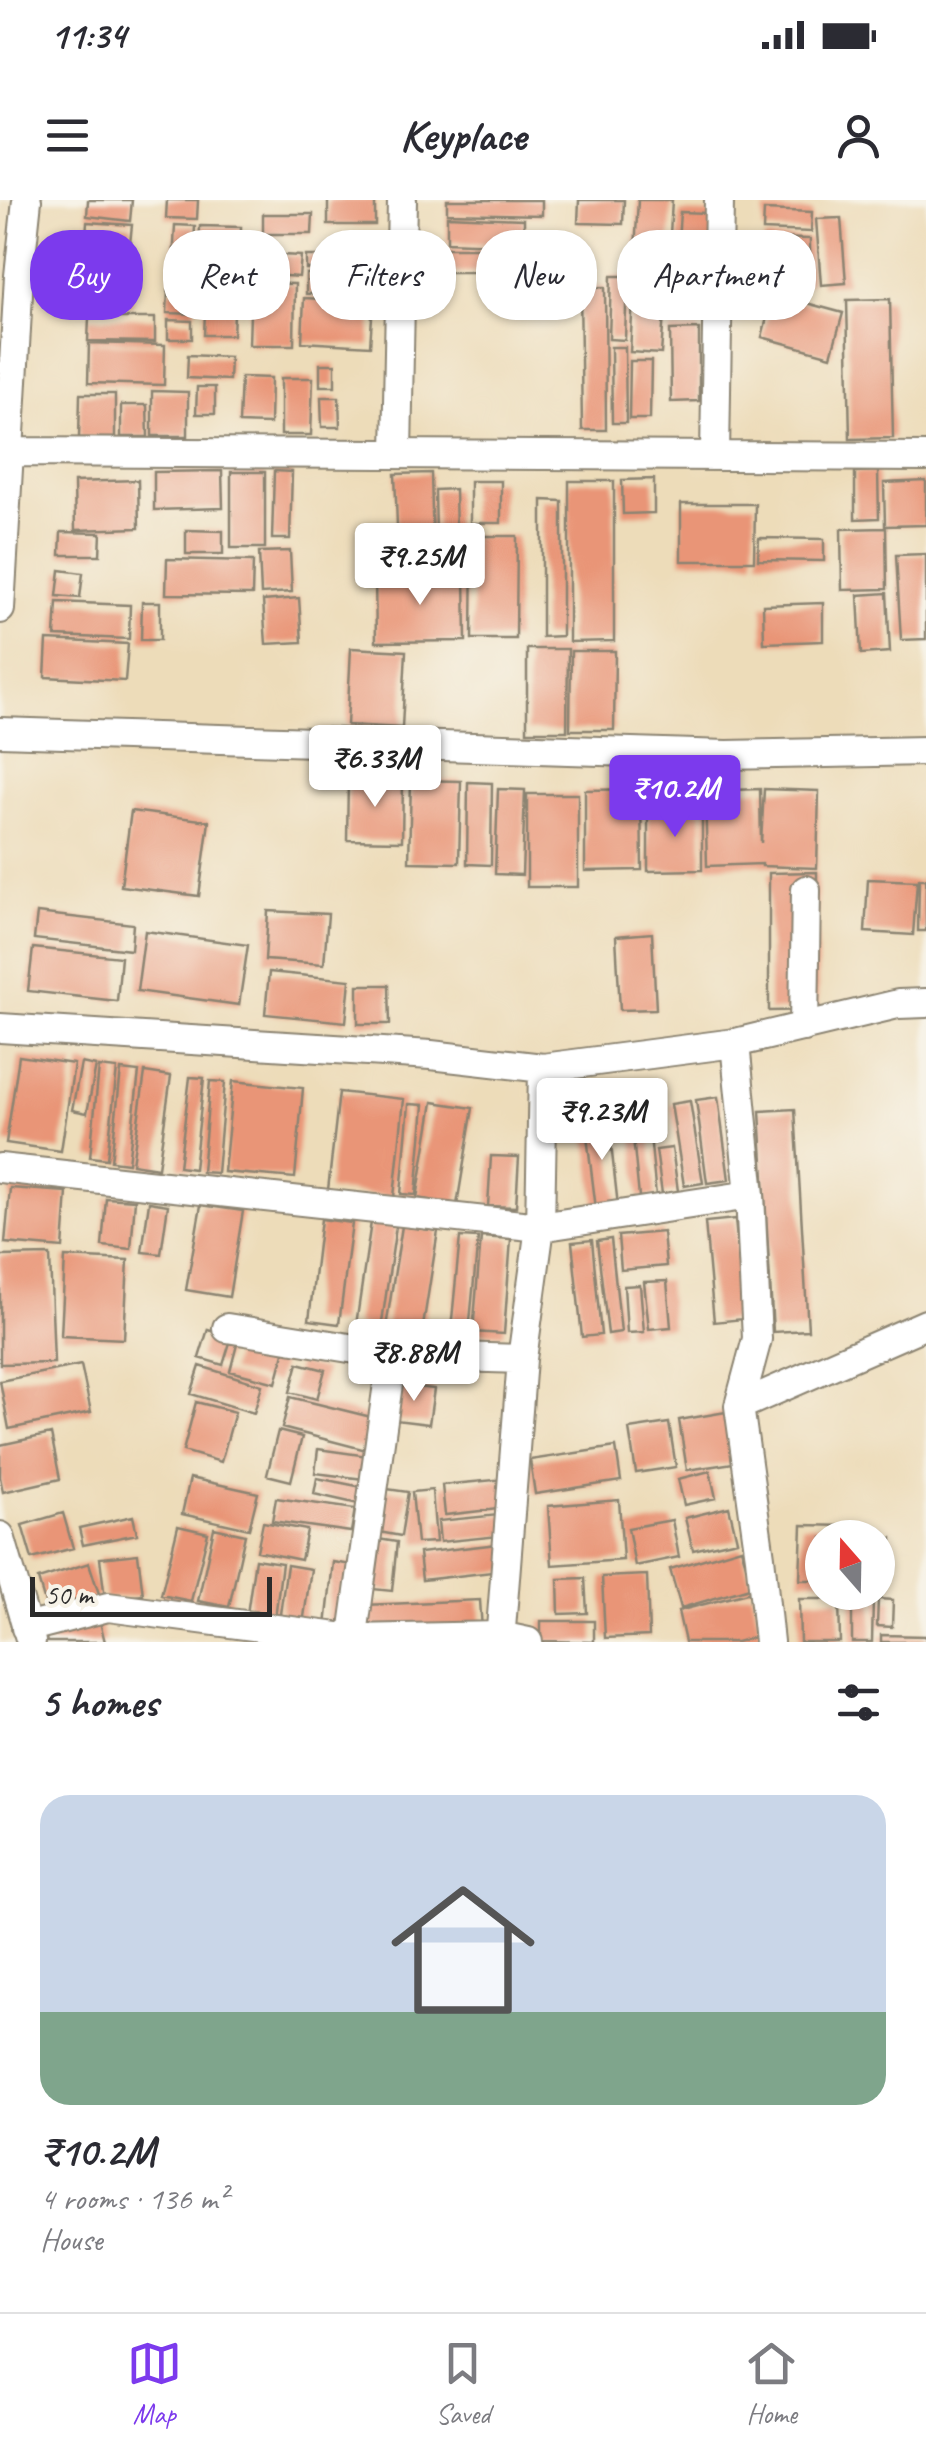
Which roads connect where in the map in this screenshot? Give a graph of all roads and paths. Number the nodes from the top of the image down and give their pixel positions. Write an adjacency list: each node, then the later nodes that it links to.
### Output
1 (26, 200): 4 (street)
2 (402, 200): 6 (street)
3 (719, 200): 7 (street)
4 (7, 388): 5 (street)
5 (10, 452): 6 (street); 9 (street)
6 (397, 453): 7 (street)
7 (715, 456): 8 (street)
8 (926, 458)
9 (0, 610)
10 (0, 732): 11 (street)
11 (926, 751)
12 (806, 890): 14 (street)
13 (926, 1003): 14 (street)
14 (804, 1026): 16 (street)
15 (0, 1028): 17 (street)
16 (735, 1043): 17 (street); 19 (street)
17 (542, 1068): 20 (street)
18 (0, 1168): 20 (street)
19 (750, 1195): 20 (street); 25 (street)
20 (540, 1227): 24 (street)
21 (926, 1324): 25 (street)
22 (227, 1328): 23 (street)
23 (392, 1355): 24 (street); 29 (street)
24 (522, 1359): 28 (street)
25 (738, 1406): 31 (street)
26 (0, 1536): 27 (street)
27 (29, 1635): 29 (street)
28 (500, 1639): 29 (street); 30 (street)
29 (353, 1640)
30 (528, 1642)
31 (769, 1642)

